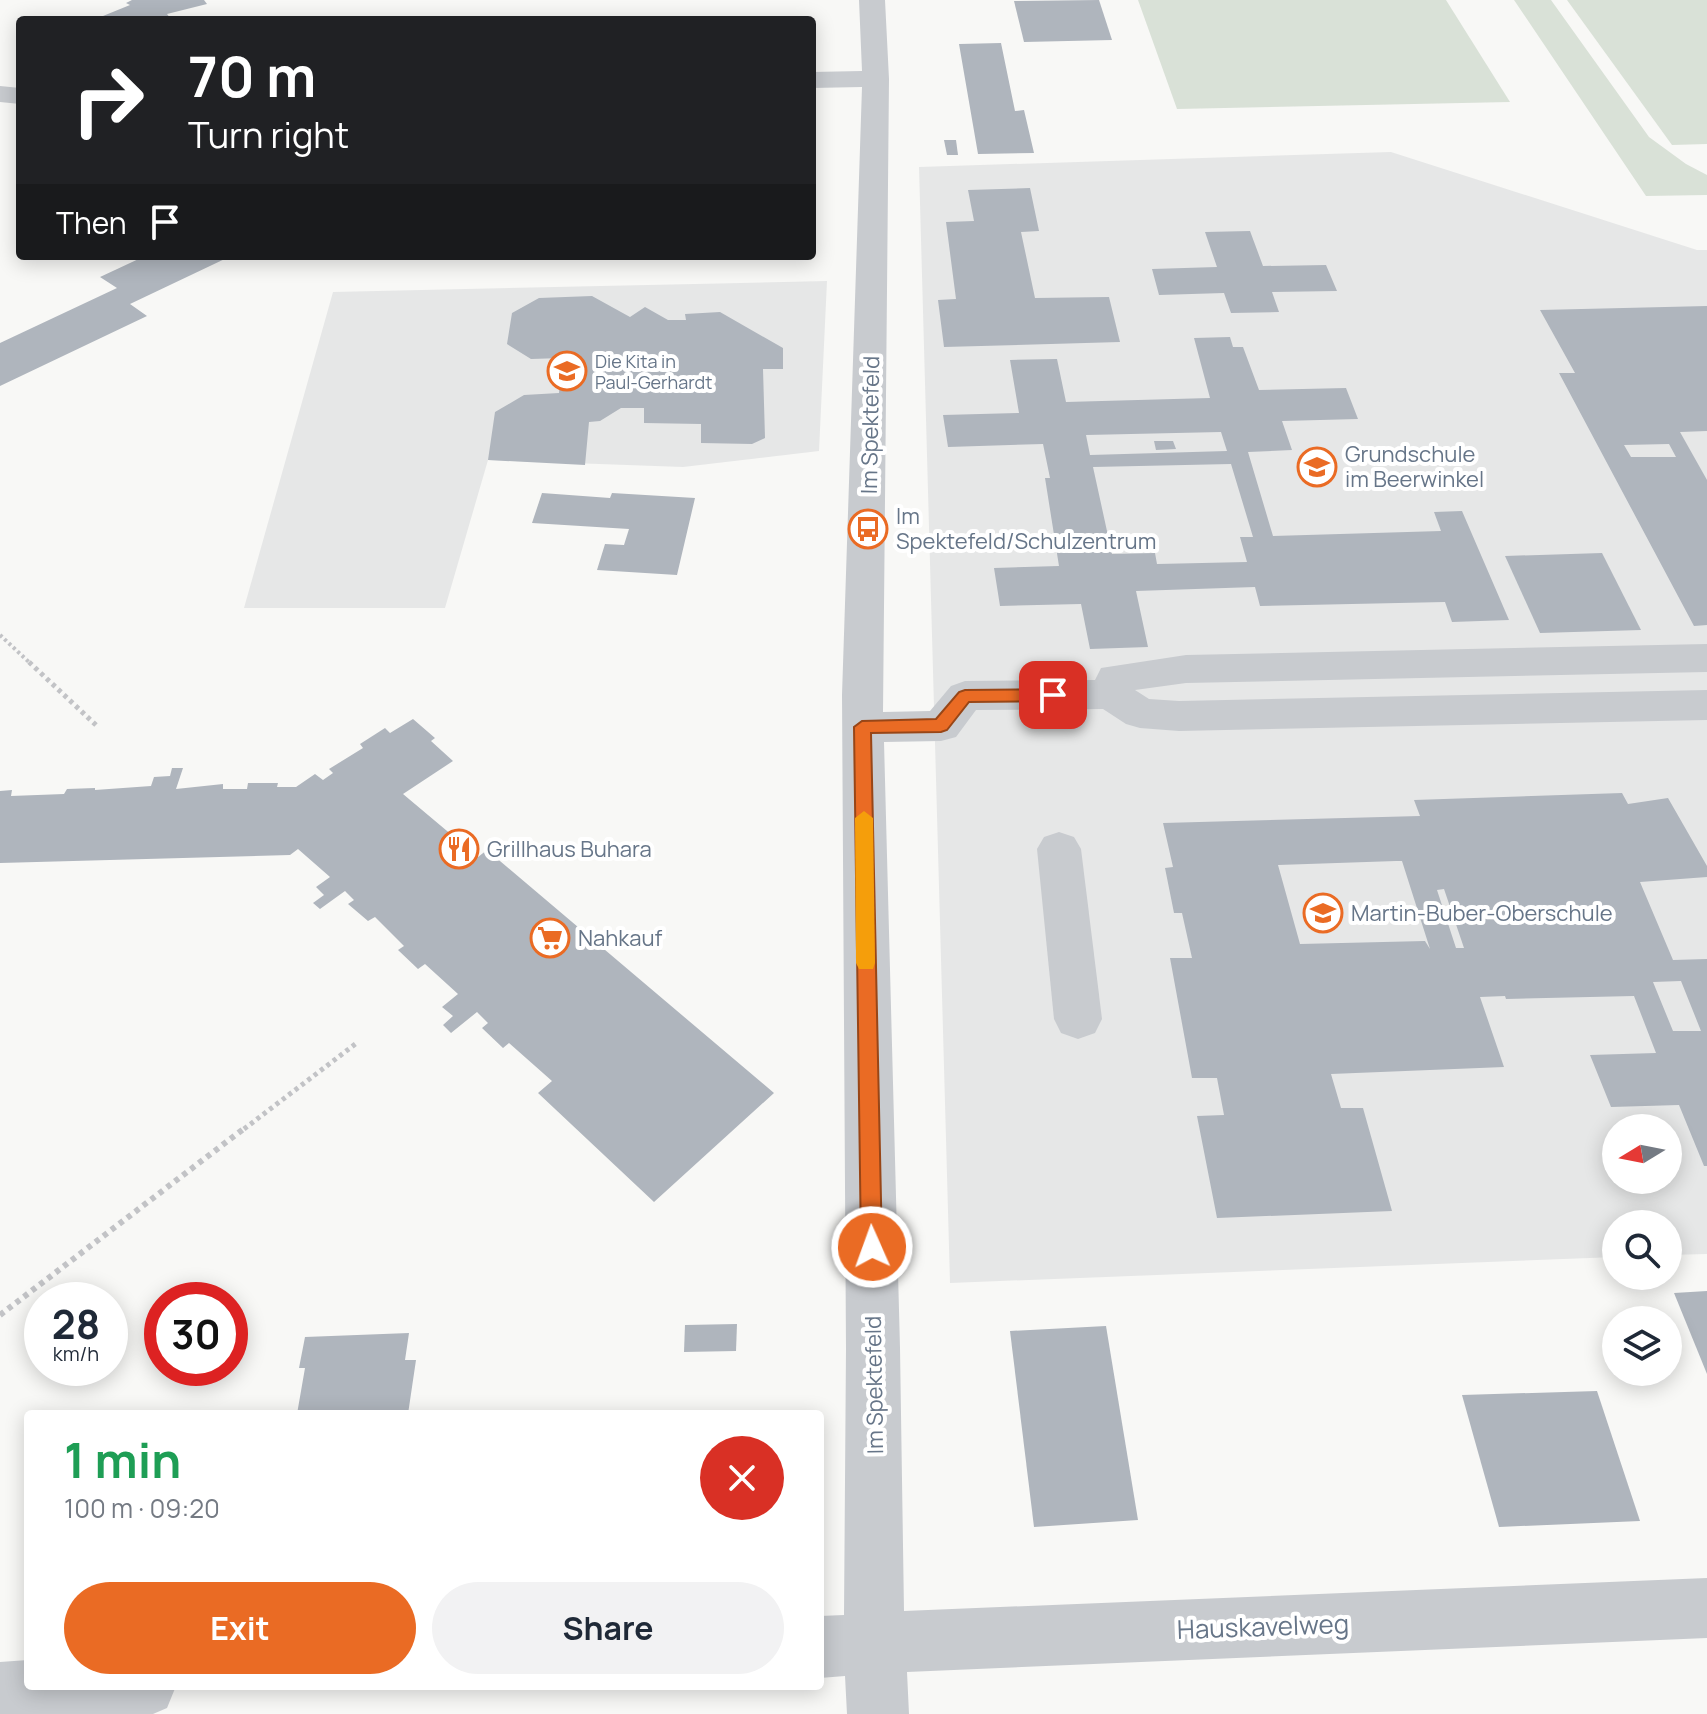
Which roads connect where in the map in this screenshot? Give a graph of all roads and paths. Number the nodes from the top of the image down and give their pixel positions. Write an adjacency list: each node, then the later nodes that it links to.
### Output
1 (872, 0): 2 (street, Im Spektefeld)
2 (876, 79): 3 (street); 9 (street, Im Spektefeld)
3 (816, 80)
4 (0, 635): 8 (path)
5 (1707, 658): 6 (street)
6 (1111, 694): 7 (street); 9 (street)
7 (1707, 705)
8 (97, 726)
9 (862, 727): 15 (street, Im Spektefeld)
10 (1059, 849): 11 (street)
11 (1078, 1019)
12 (358, 1042): 13 (path)
13 (0, 1315)
14 (1707, 1608): 15 (street, Hauskavelweg)
15 (847, 1644): 18 (street, Im Spektefeld)
16 (62, 1690): 17 (street)
17 (0, 1693)
18 (878, 1714)

